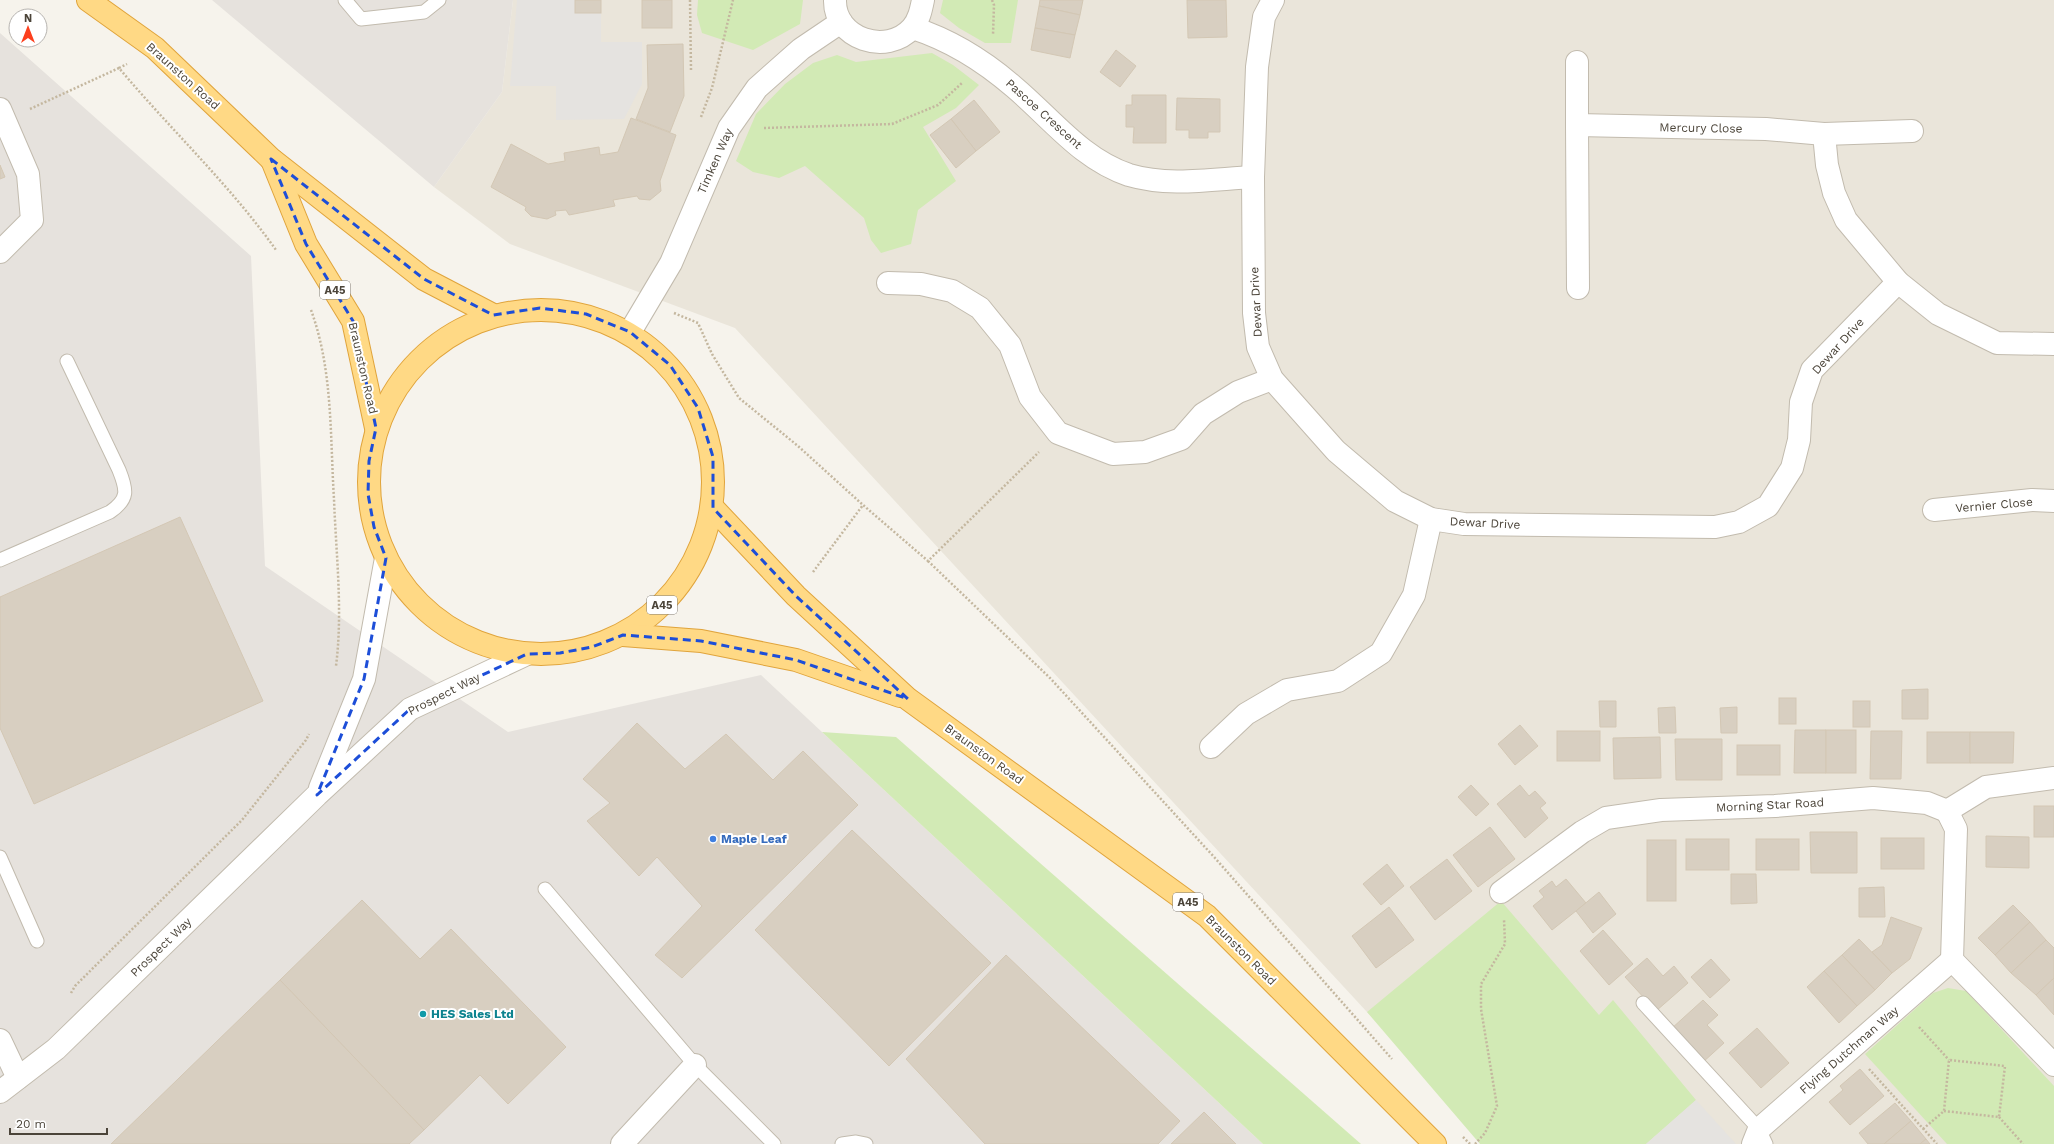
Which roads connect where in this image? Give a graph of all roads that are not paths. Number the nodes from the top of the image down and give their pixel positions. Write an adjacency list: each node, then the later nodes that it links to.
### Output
1 (88, 0): 14 (highway, Braunston Road / A45)
2 (345, 0): 3 (lane)
3 (438, 0)
4 (835, 0): 7 (street)
5 (924, 0): 8 (street)
6 (1273, 0): 15 (street, Dewar Drive)
7 (841, 22): 8 (street); 21 (street, Timken Way)
8 (912, 28): 15 (street, Pascoe Crescent)
9 (1577, 62): 11 (street)
10 (3, 115): 16 (street)
11 (1577, 125): 13 (street, Mercury Close); 19 (street)
12 (1912, 131): 13 (street, Mercury Close)
13 (1824, 134): 17 (street)
14 (272, 159): 20 (highway, Braunston Road / A45); 25 (highway, Braunston Road / A45)
15 (1253, 177): 24 (street, Dewar Drive)
16 (0, 252)
17 (1898, 282): 22 (street); 29 (street, Dewar Drive)
18 (888, 283): 24 (street)
19 (1578, 288)
20 (493, 315): 21 (highway, A45); 25 (highway)
21 (630, 332): 27 (highway, A45)
22 (2054, 344)
23 (67, 361): 31 (lane)
24 (1272, 379): 29 (street, Dewar Drive)
25 (376, 428): 30 (highway, A45)
26 (2054, 501): 28 (street, Vernier Close)
27 (713, 508): 32 (highway, A45); 34 (highway, Braunston Road / A45)
28 (1934, 510)
29 (1431, 519): 35 (street)
30 (386, 558): 33 (highway, A45); 37 (street, Prospect Way)
31 (0, 560)
32 (623, 635): 33 (highway, A45); 34 (highway, Braunston Road / A45)
33 (527, 654): 37 (street, Prospect Way)
34 (908, 699): 55 (highway, Braunston Road / A45)
35 (1211, 747)
36 (2054, 778): 38 (street)
37 (317, 795): 48 (street, Prospect Way)
38 (1947, 811): 41 (street, Morning Star Road); 43 (street)
39 (0, 857): 42 (lane)
40 (545, 889): 46 (lane)
41 (1501, 892)
42 (37, 941)
43 (1952, 960): 47 (street); 50 (street, Flying Dutchman Way)
44 (1643, 1003): 50 (lane)
45 (0, 1040): 48 (street)
46 (695, 1065): 51 (street); 52 (lane)
47 (2054, 1065)
48 (18, 1078): 49 (street, Prospect Way)
49 (0, 1092)
50 (1760, 1139)
51 (622, 1144)
52 (774, 1144)
53 (842, 1144): 54 (lane)
54 (866, 1144)
55 (1435, 1144)

